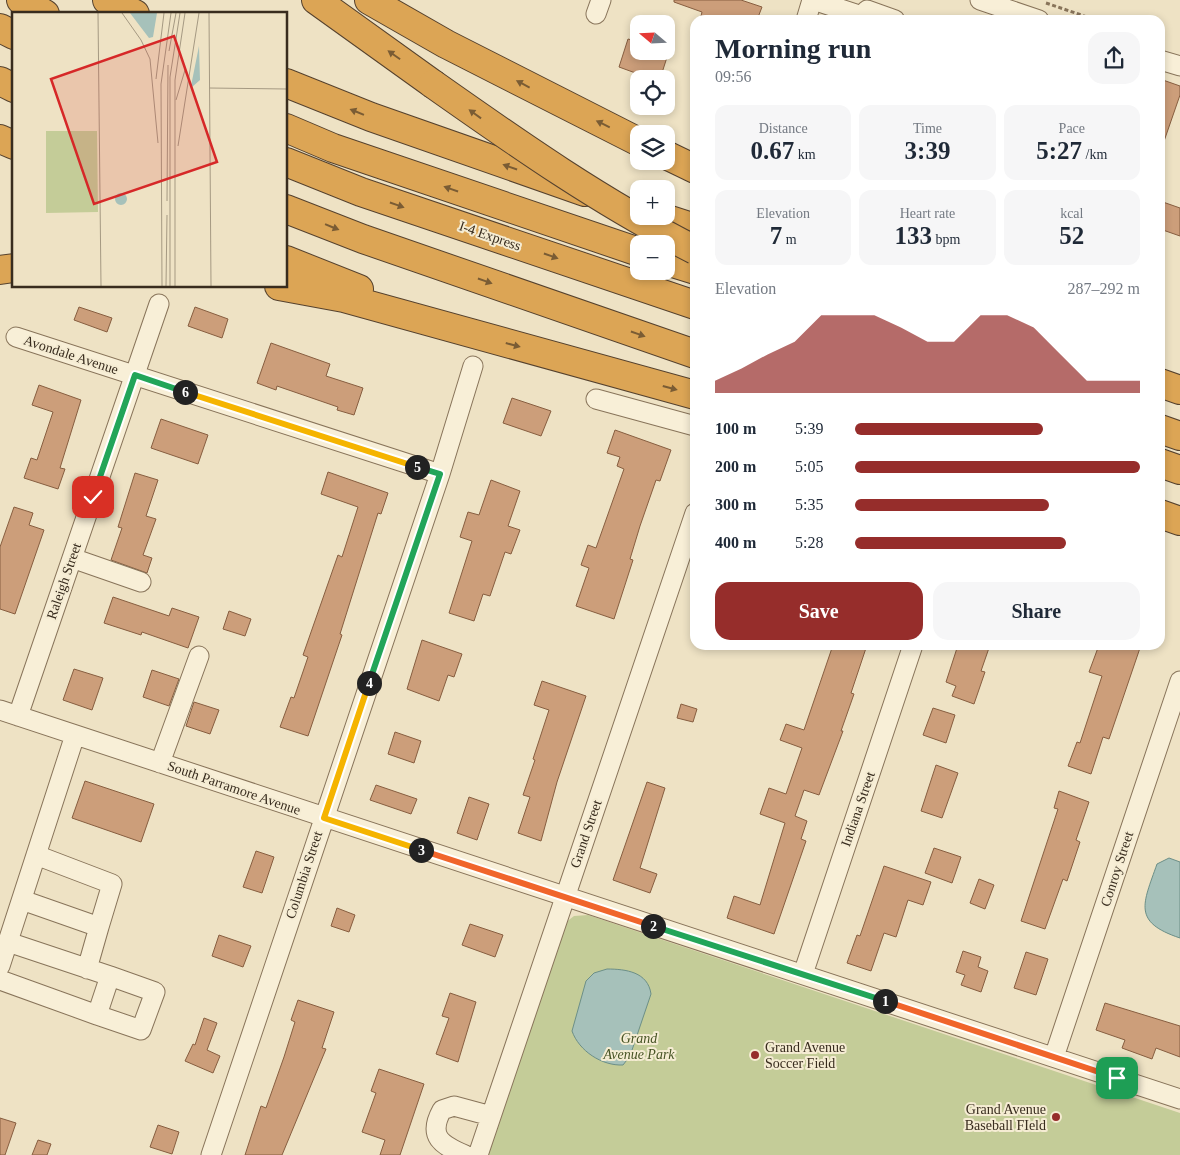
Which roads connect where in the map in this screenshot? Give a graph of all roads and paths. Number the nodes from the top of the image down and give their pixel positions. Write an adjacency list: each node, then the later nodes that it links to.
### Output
1 (21, 0): 9 (highway)
2 (107, 0): 10 (highway)
3 (316, 0): 32 (highway, one-way to 3, bridge)
4 (369, 0): 22 (highway, one-way to 4)
5 (812, 0): 11 (street); 12 (street)
6 (980, 0): 7 (street)
7 (1001, 3): 8 (street)
8 (1042, 11): 13 (path)
9 (42, 12)
10 (131, 12)
11 (866, 12)
12 (808, 15)
13 (1066, 15)
14 (0, 28): 15 (highway)
15 (12, 35)
16 (1165, 62): 17 (street)
17 (1180, 66)
18 (0, 81): 20 (highway)
19 (288, 84): 28 (highway, one-way to 19)
20 (12, 87)
21 (288, 129): 33 (highway, one-way to 21)
22 (630, 137)
23 (0, 138): 24 (highway)
24 (12, 144)
25 (675, 159): 27 (highway)
26 (288, 163): 38 (highway, I-4 Express, one-way to 38)
27 (690, 167)
28 (630, 207)
29 (288, 210): 42 (highway, one-way to 42)
30 (675, 222): 31 (highway)
31 (690, 226)
32 (690, 247)
33 (630, 249)
34 (288, 261): 40 (highway)
35 (675, 264): 36 (highway)
36 (690, 268)
37 (288, 288): 40 (highway)
38 (690, 303)
39 (159, 304): 44 (street, Raleigh Street)
40 (475, 334): 47 (highway, one-way to 47)
41 (16, 337): 44 (street, Avondale Avenue)
42 (690, 352)
43 (473, 366): 54 (street, Columbia Street)
44 (135, 375): 54 (street, Avondale Avenue); 60 (street, Raleigh Street)
45 (1165, 385): 46 (highway)
46 (1180, 390)
47 (690, 394)
48 (596, 399): 49 (street)
49 (690, 425)
50 (1165, 431): 51 (highway)
51 (1180, 436)
52 (1165, 465): 53 (highway)
53 (1180, 470)
54 (440, 474): 69 (street, Columbia Street)
55 (1165, 516): 56 (highway)
56 (1180, 521)
57 (1165, 524): 59 (highway)
58 (690, 529): 71 (street, Grand Street)
59 (1180, 529)
60 (72, 558): 61 (street); 66 (street, Raleigh Street)
61 (141, 582)
62 (911, 650): 77 (street, Indiana Street)
63 (199, 656): 68 (street)
64 (1180, 681): 81 (street, Conroy Street)
65 (0, 710): 66 (street, South Parramore Avenue)
66 (18, 716): 67 (street, South Parramore Avenue)
67 (75, 735): 68 (street, South Parramore Avenue); 70 (street)
68 (160, 763): 69 (street, South Parramore Avenue)
69 (324, 818): 71 (street, South Parramore Avenue); 84 (street, Columbia Street)
70 (36, 855): 72 (street); 73 (street)
71 (564, 897): 77 (street, South Parramore Avenue); 83 (street, Grand Street)
72 (22, 900): 73 (street); 74 (street)
73 (99, 927): 76 (street)
74 (8, 942): 75 (street); 76 (street)
75 (0, 966)
76 (87, 969): 78 (street)
77 (803, 974): 81 (street, South Parramore Avenue)
78 (110, 976): 80 (street); 80 (street)
79 (0, 980): 80 (street)
80 (97, 1015)
81 (1054, 1058): 82 (street, South Parramore Avenue)
82 (1180, 1099)
83 (491, 1116): 85 (street); 86 (street, Grand Street)
84 (211, 1155)
85 (465, 1155)
86 (478, 1155)

